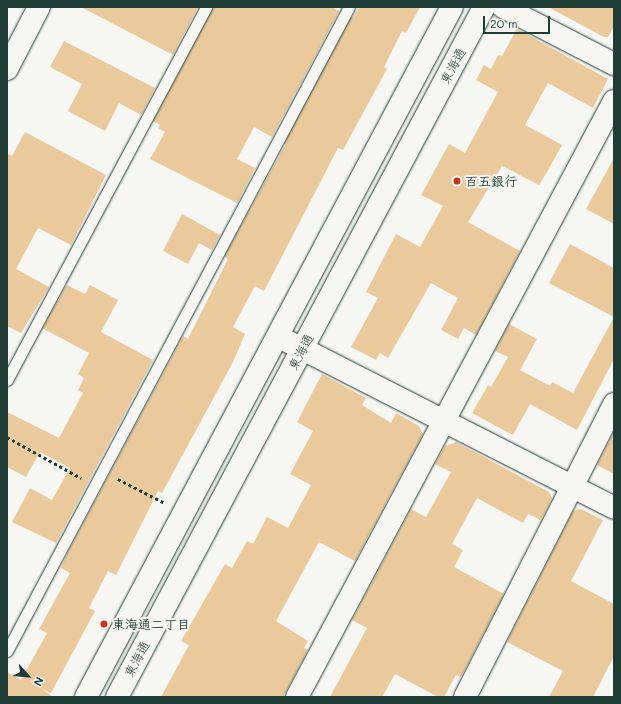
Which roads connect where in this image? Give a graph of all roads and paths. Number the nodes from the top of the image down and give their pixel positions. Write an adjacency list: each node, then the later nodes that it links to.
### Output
1 (39, 7): 8 (street)
2 (206, 7): 12 (lane)
3 (349, 7): 16 (lane)
4 (452, 7): 10 (street, 東海通)
5 (484, 7): 11 (street, 東海通)
6 (503, 7): 7 (street)
7 (614, 64)
8 (7, 69)
9 (614, 101): 14 (street)
10 (279, 337): 11 (street); 20 (street, 東海通)
11 (303, 349): 14 (street); 22 (street, 東海通)
12 (7, 380)
13 (614, 404): 18 (street)
14 (445, 422): 18 (street); 24 (street)
15 (7, 437): 17 (path)
16 (104, 471): 17 (lane); 20 (path)
17 (96, 486): 21 (lane)
18 (572, 486): 19 (street); 25 (street)
19 (614, 508)
20 (185, 513): 23 (street, 東海通)
21 (7, 651)
22 (119, 696)
23 (86, 697)
24 (297, 697)
25 (465, 697)

